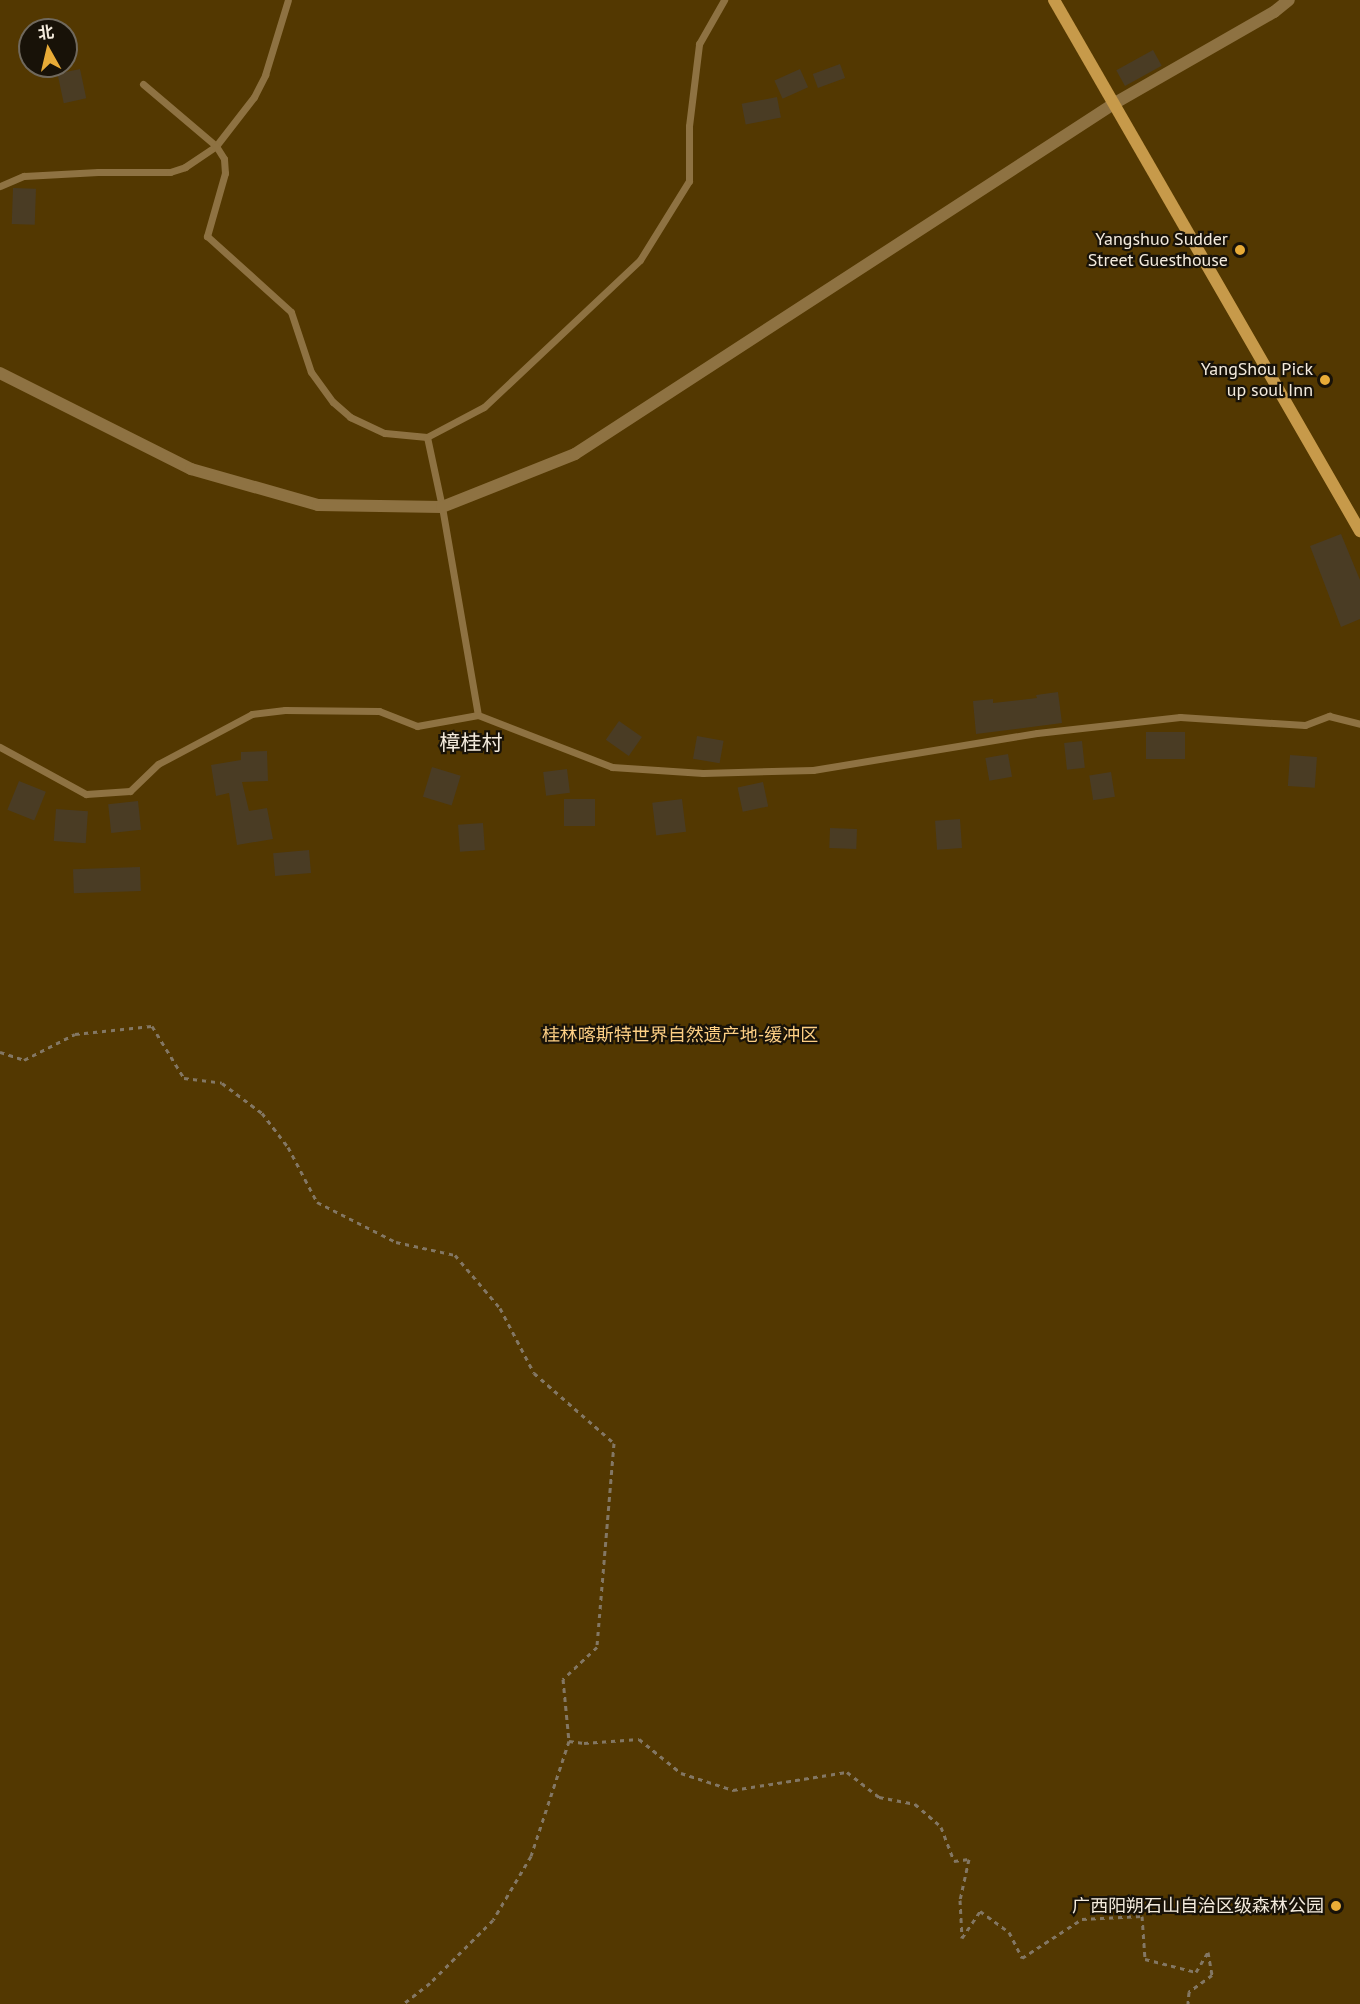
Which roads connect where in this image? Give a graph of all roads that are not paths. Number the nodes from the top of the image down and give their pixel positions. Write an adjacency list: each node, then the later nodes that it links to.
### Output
1 (288, 0): 7 (lane)
2 (724, 0): 10 (lane)
3 (1054, 0): 6 (main road)
4 (1289, 0): 6 (street)
5 (144, 84): 7 (lane)
6 (1115, 104): 11 (street); 12 (main road)
7 (216, 146): 8 (lane); 10 (lane)
8 (0, 186)
9 (0, 374): 11 (street)
10 (427, 437): 11 (lane)
11 (442, 507): 13 (lane)
12 (1360, 531)
13 (478, 716): 14 (lane); 15 (lane)
14 (1360, 724)
15 (0, 747)

